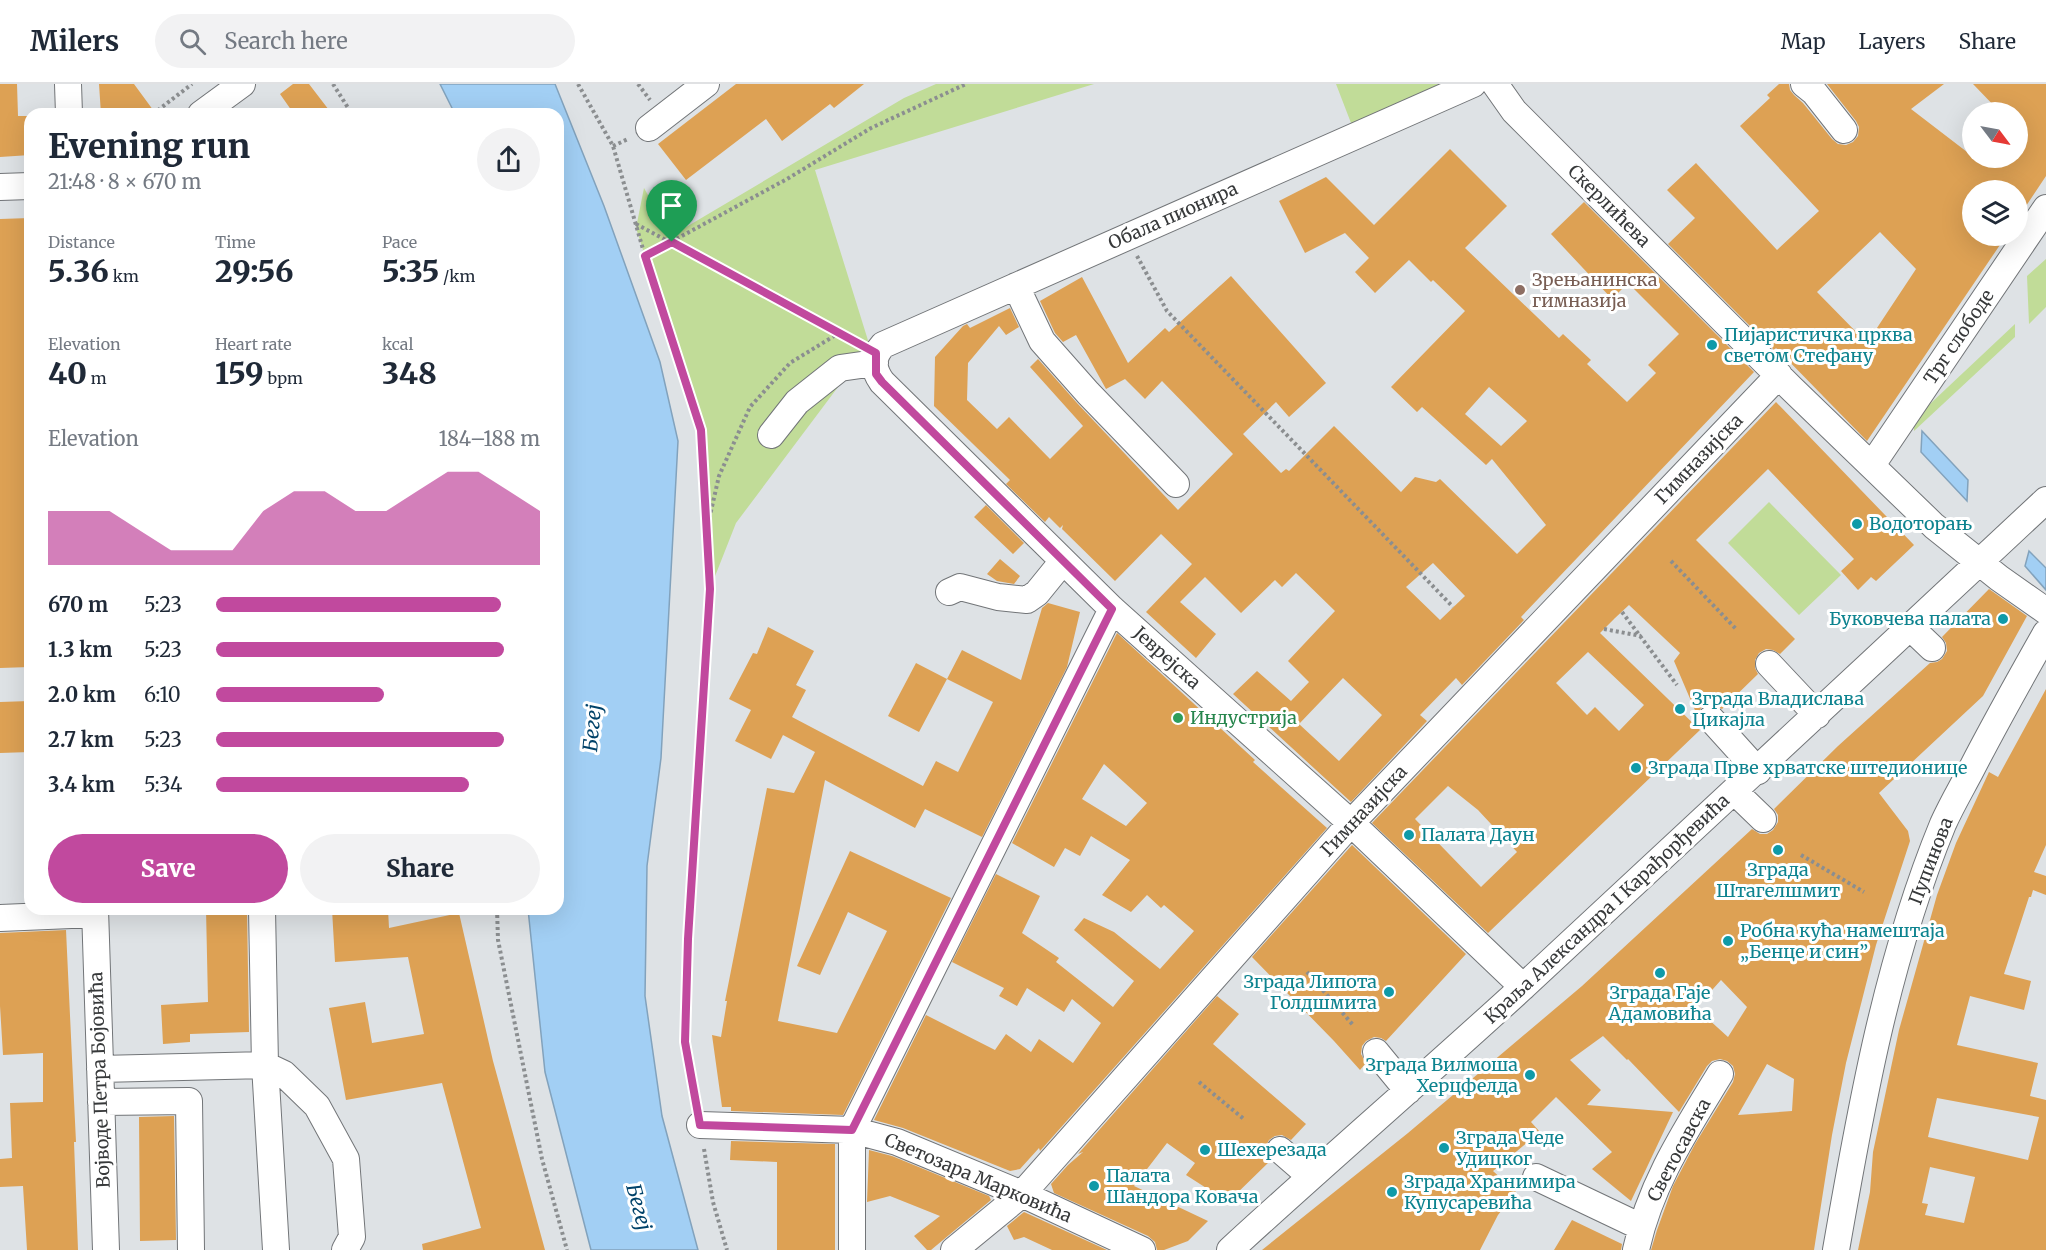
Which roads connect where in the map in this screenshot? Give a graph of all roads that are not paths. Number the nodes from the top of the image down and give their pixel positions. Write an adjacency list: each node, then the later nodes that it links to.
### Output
1 (68, 84): 7 (street)
2 (242, 84): 8 (street)
3 (706, 84): 9 (street)
4 (1473, 84): 14 (street, Обала пионира)
5 (1495, 84): 16 (street, Скерлићева)
6 (1804, 84): 10 (street)
7 (69, 108)
8 (209, 108)
9 (649, 128)
10 (1844, 130)
11 (24, 186): 12 (street)
12 (0, 187)
13 (2046, 208): 18 (street, Трг слободе)
14 (1016, 286): 15 (street, Обала пионира); 19 (street)
15 (875, 358): 17 (street); 21 (street, Јеврејска)
16 (1779, 375): 18 (street); 35 (street, Гимназијска)
17 (771, 435)
18 (1872, 465): 22 (street)
19 (1176, 483)
20 (2046, 500): 22 (street)
21 (1063, 561): 23 (street); 24 (street, Јеврејска)
22 (1979, 562): 25 (street); 26 (street, Краља Александра I Карађорђевића)
23 (949, 592)
24 (1112, 609): 35 (street, Јеврејска); 48 (street)
25 (2046, 611)
26 (1911, 628): 28 (street); 30 (street, Краља Александра I Карађорђевића)
27 (2046, 633): 62 (street, Пупинова)
28 (1932, 648)
29 (1769, 664): 30 (street)
30 (1817, 715): 32 (street, Краља Александра I Карађорђевића)
31 (1711, 719): 32 (street)
32 (1758, 771): 33 (street, Краља Александра I Карађорђевића)
33 (1735, 792): 34 (street); 40 (street, Краља Александра I Карађорђевића)
34 (1763, 819)
35 (1351, 823): 40 (street, Јеврејска); 52 (street, Гимназијска)
36 (48, 915): 39 (street)
37 (95, 915): 43 (street, Војводе Петра Бојовића)
38 (262, 915): 42 (street)
39 (0, 918)
40 (1523, 987): 45 (street, Краља Александра I Карађорђевића)
41 (1376, 1052): 45 (street)
42 (265, 1065): 43 (street); 56 (street); 57 (street)
43 (100, 1069): 46 (street, Војводе Петра Бојовића)
44 (1720, 1074): 53 (street, Светосавска)
45 (1408, 1091): 50 (street, Краља Александра I Карађорђевића)
46 (101, 1102): 54 (street, Војводе Петра Бојовића); 55 (street)
47 (700, 1125): 48 (street, Светозара Марковића)
48 (852, 1130): 52 (street, Светозара Марковића); 58 (street)
49 (1280, 1150): 50 (street)
50 (1310, 1176): 61 (street, Краља Александра I Карађорђевића)
51 (1536, 1177): 53 (street, Светосавска)
52 (1022, 1194): 59 (street, Гимназијска); 60 (street, Светозара Марковића)
53 (1639, 1238)
54 (106, 1250)
55 (191, 1250)
56 (276, 1250)
57 (345, 1250)
58 (852, 1250)
59 (954, 1250)
60 (1142, 1250)
61 (1230, 1250)
62 (1836, 1250)

